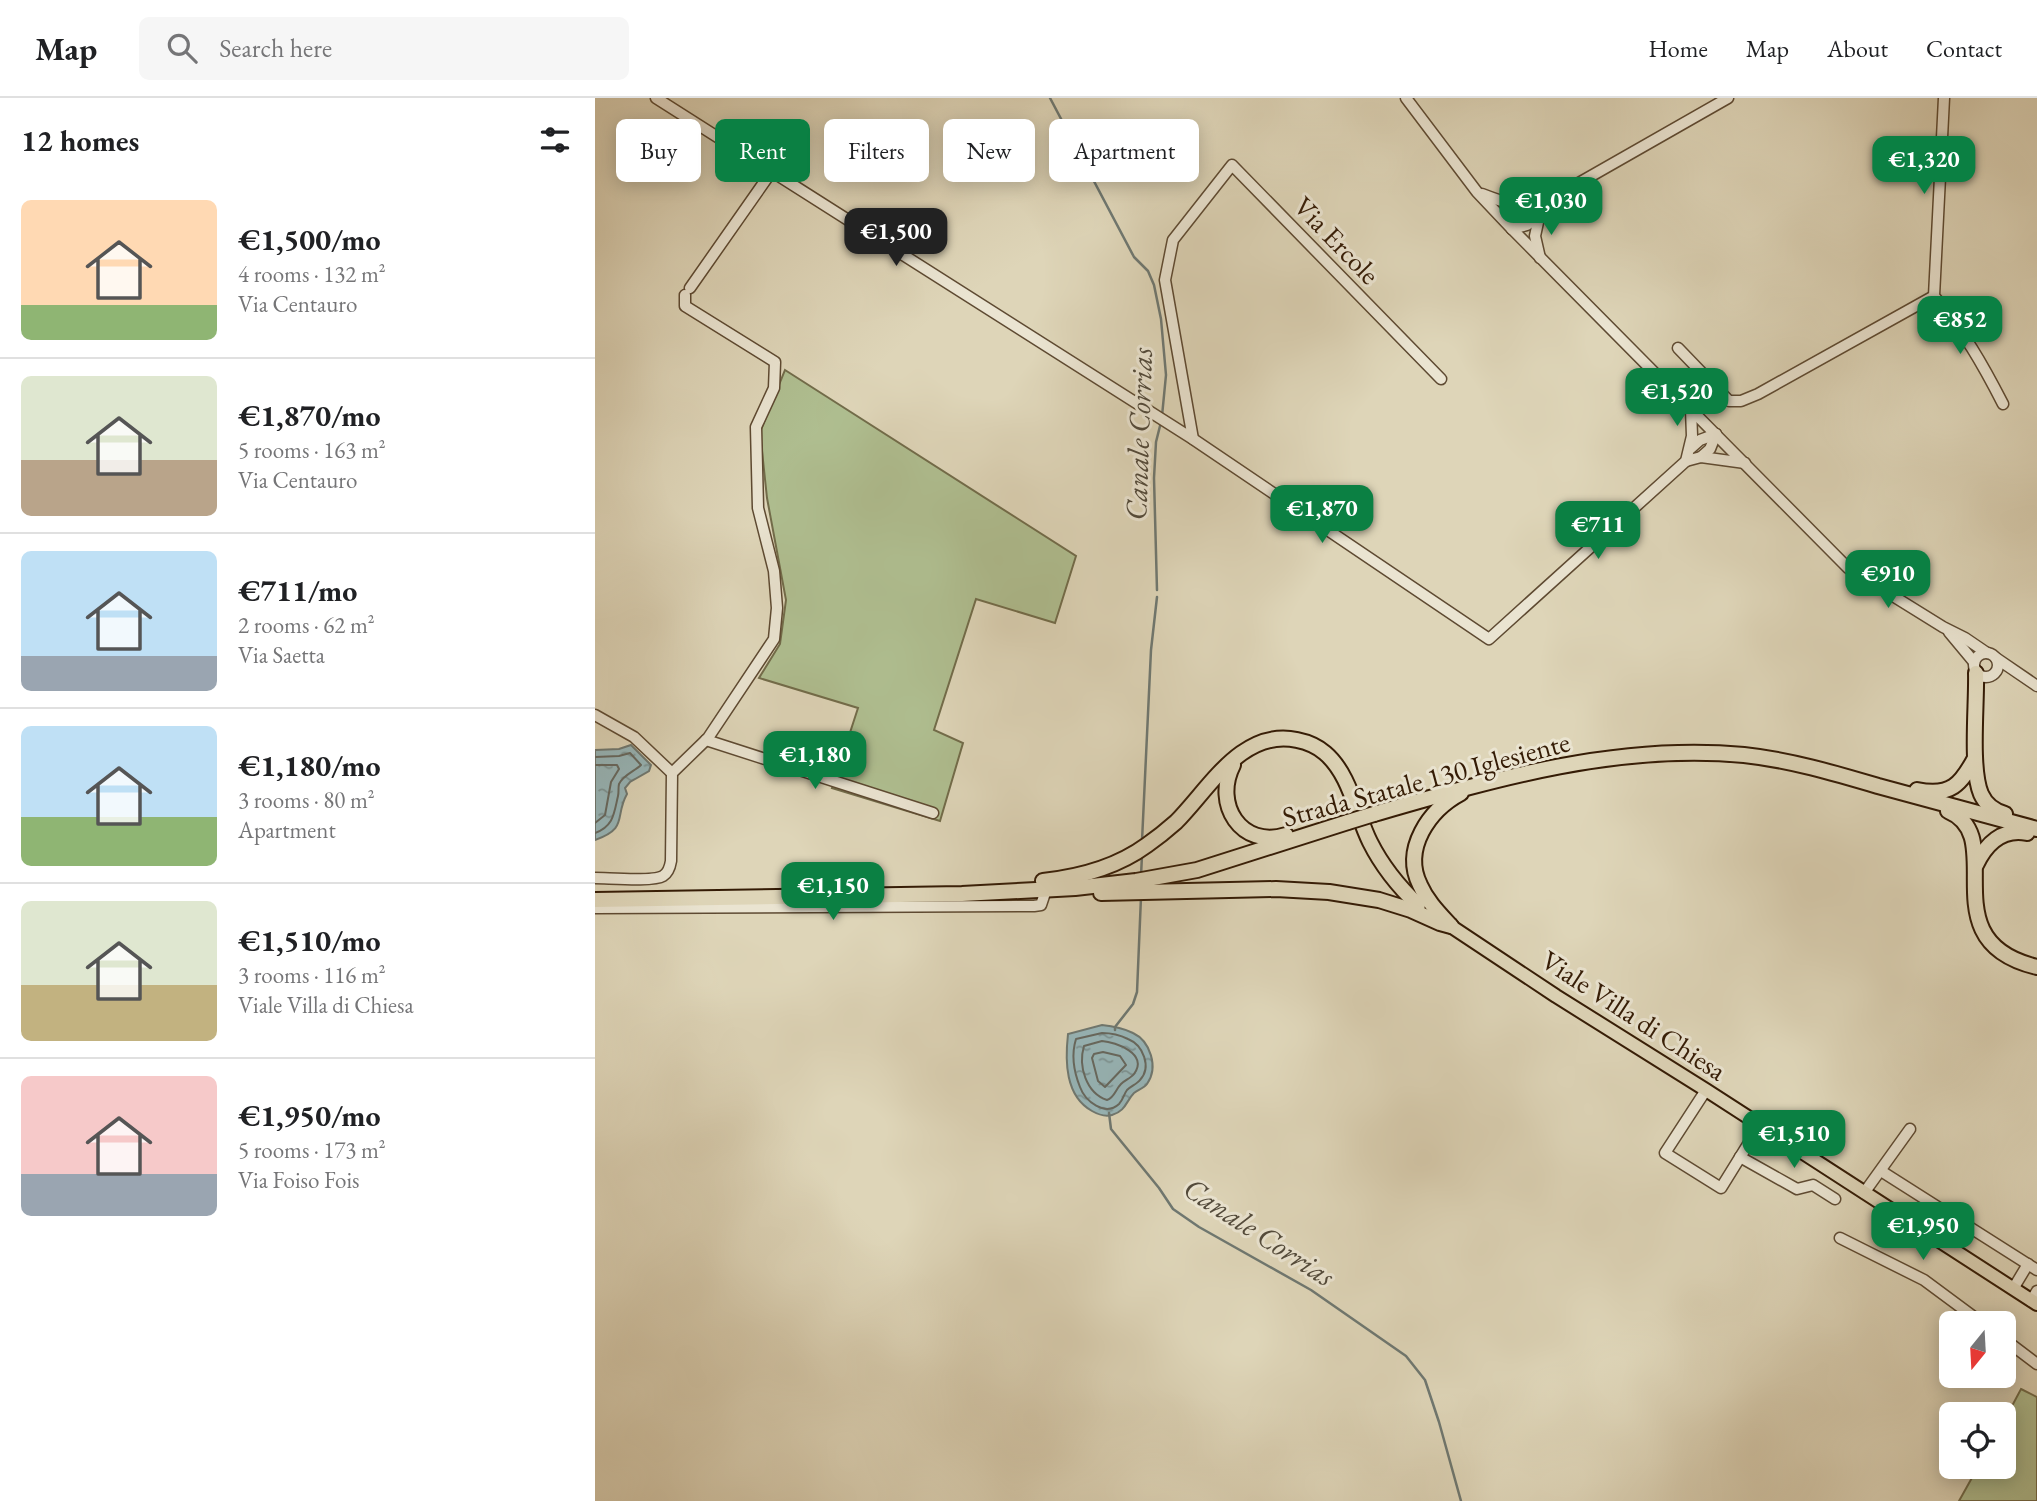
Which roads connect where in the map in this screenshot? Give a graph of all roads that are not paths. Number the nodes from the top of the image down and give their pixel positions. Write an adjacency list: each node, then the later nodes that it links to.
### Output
1 (656, 98): 6 (street)
2 (1406, 98): 9 (street)
3 (1728, 98): 5 (street)
4 (1944, 98): 15 (street)
5 (1715, 101): 10 (street)
6 (715, 135)
7 (764, 182): 32 (street)
8 (789, 182): 21 (street)
9 (1477, 192): 11 (street); 13 (street)
10 (1542, 204): 11 (street); 12 (street)
11 (1524, 206): 13 (street)
12 (1538, 218): 13 (street); 14 (street)
13 (1512, 229): 14 (street)
14 (1540, 258): 19 (street)
15 (1934, 296): 16 (street); 18 (street)
16 (1678, 348)
17 (1441, 379): 21 (street, Via Ercole)
18 (2003, 404)
19 (1691, 409): 20 (street); 22 (street)
20 (1716, 434): 22 (street); 23 (street); 25 (street)
21 (1193, 439): 24 (street)
22 (1691, 448): 24 (street)
23 (1701, 457): 24 (street); 25 (street)
24 (1686, 461)
25 (1745, 463): 26 (street)
26 (1943, 627): 27 (street); 28 (street)
27 (1991, 655): 28 (street); 28 (street); 29 (street)
28 (1983, 671): 29 (street); 33 (highway)
29 (2023, 676): 30 (street)
30 (2037, 686)
31 (595, 715): 35 (street)
32 (706, 740): 35 (street); 38 (street)
33 (1976, 757): 36 (highway); 40 (highway)
34 (1235, 758): 39 (highway); 46 (highway); 53 (highway)
35 (672, 773): 44 (street)
36 (1857, 780): 37 (highway, Strada Statale 130 Iglesiente); 41 (highway, Strada Statale 130 Iglesiente); 43 (highway)
37 (1452, 794): 39 (highway, Strada Statale 130 Iglesiente, bridge); 55 (highway)
38 (933, 813)
39 (1347, 822): 45 (highway, Strada Statale 130 Iglesiente)
40 (2037, 824)
41 (2037, 829)
42 (2037, 836): 43 (highway)
43 (1975, 867): 56 (highway)
44 (595, 878)
45 (1159, 885): 47 (highway); 55 (highway)
46 (993, 886): 48 (highway); 49 (highway)
47 (1136, 886): 48 (highway); 50 (highway)
48 (1075, 888): 51 (highway)
49 (595, 891)
50 (1045, 893): 51 (highway); 54 (street)
51 (962, 894): 52 (highway)
52 (595, 900)
53 (1418, 905): 55 (main road, Viale Villa di Chiesa)
54 (595, 908)
55 (1451, 926): 57 (main road, Viale Villa di Chiesa)
56 (2037, 967)
57 (1706, 1090): 58 (main road, Viale Villa di Chiesa); 60 (street)
58 (1760, 1125): 60 (street); 62 (main road, Viale Villa di Chiesa)
59 (1910, 1129): 61 (street)
60 (1740, 1157): 63 (street)
61 (1881, 1171): 62 (street); 65 (street)
62 (1864, 1193): 66 (main road, Viale Villa di Chiesa)
63 (1835, 1199)
64 (1840, 1238): 68 (street)
65 (2032, 1267): 66 (street)
66 (2013, 1289): 67 (main road, Viale Villa di Chiesa)
67 (2035, 1298)
68 (1966, 1311)
69 (2016, 1348): 70 (street)
70 (2037, 1364)

